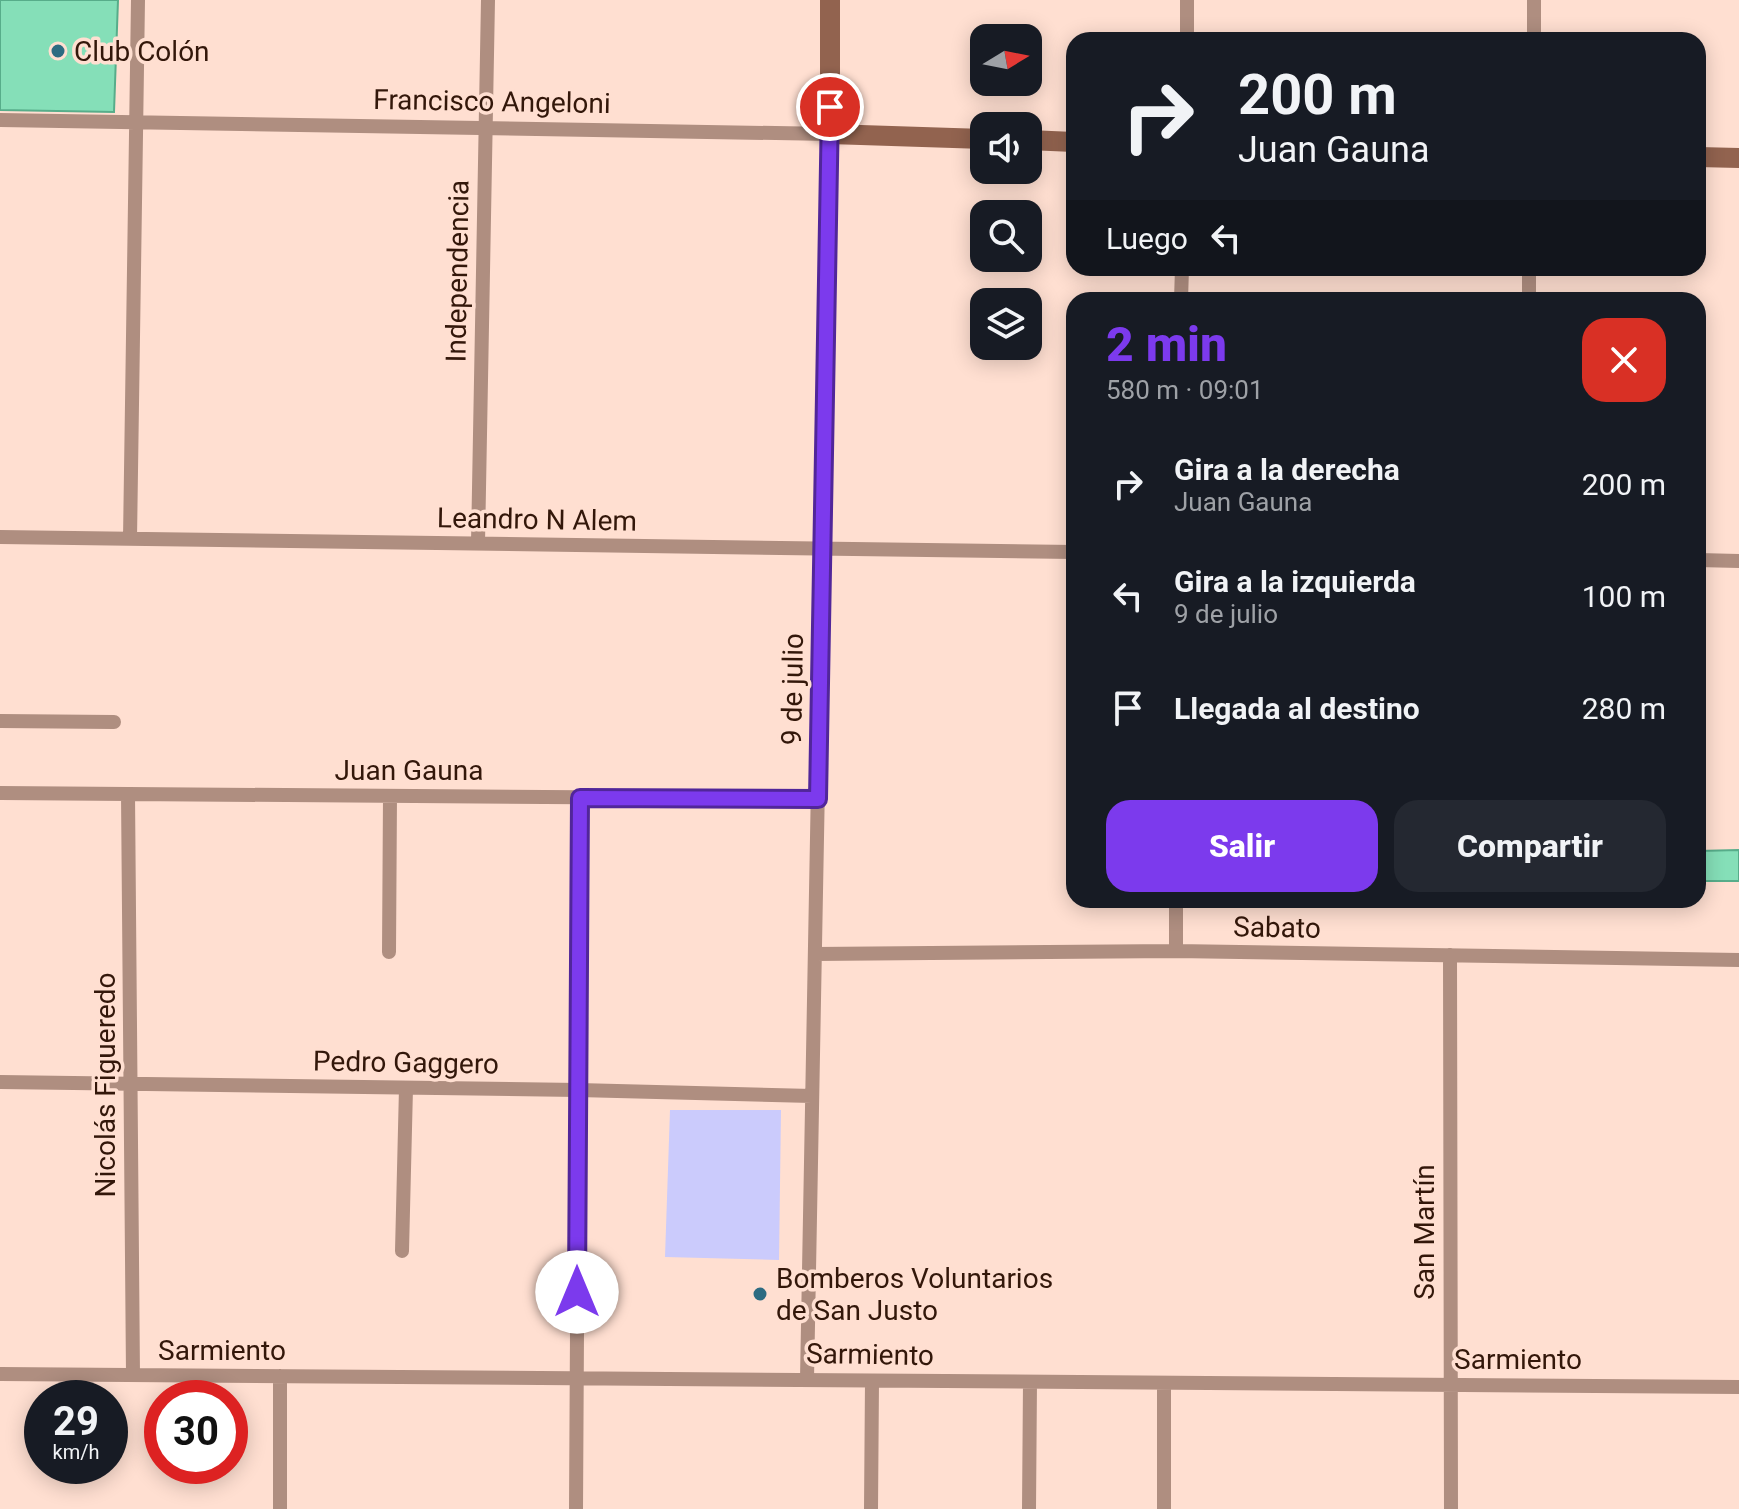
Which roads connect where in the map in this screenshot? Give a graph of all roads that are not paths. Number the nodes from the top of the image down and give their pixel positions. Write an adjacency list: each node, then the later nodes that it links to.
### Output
1 (138, 0): 9 (street)
2 (488, 0): 10 (street, Independencia)
3 (830, 0): 11 (main road, 9 de julio)
4 (1187, 0): 6 (street)
5 (1534, 0): 7 (street)
6 (1187, 32)
7 (1534, 32)
8 (0, 120): 9 (street, Francisco Angeloni)
9 (136, 123): 10 (street, Francisco Angeloni); 18 (street)
10 (485, 130): 11 (street, Francisco Angeloni); 19 (street, Independencia)
11 (830, 134): 12 (main road, Francisco Angeloni); 20 (street, 9 de julio)
12 (970, 139)
13 (1042, 141): 14 (main road)
14 (1066, 142)
15 (1706, 157): 16 (main road)
16 (1739, 158)
17 (0, 537): 18 (street, Leandro N Alem)
18 (130, 539): 19 (street, Leandro N Alem)
19 (478, 543): 20 (street, Leandro N Alem)
20 (822, 550): 21 (street, Leandro N Alem); 30 (street, 9 de julio)
21 (1066, 552)
22 (1706, 560): 23 (street)
23 (1739, 561)
24 (0, 721): 25 (street)
25 (114, 722)
26 (0, 793): 27 (street, Juan Gauna)
27 (128, 794): 28 (street, Juan Gauna); 38 (street, Nicolás Figueredo)
28 (390, 796): 29 (street, Juan Gauna); 33 (street)
29 (580, 798): 30 (street, Juan Gauna); 40 (street)
30 (818, 799): 34 (street, 9 de julio)
31 (1176, 908): 32 (street)
32 (1176, 951): 34 (street, Sabato); 35 (street, Sabato)
33 (389, 952)
34 (815, 954): 41 (street, 9 de julio)
35 (1450, 955): 36 (street, Sabato); 51 (street, San Martín)
36 (1739, 960)
37 (0, 1082): 38 (street, Pedro Gaggero)
38 (131, 1084): 39 (street, Pedro Gaggero); 44 (street, Nicolás Figueredo)
39 (406, 1088): 40 (street, Pedro Gaggero); 42 (street)
40 (578, 1090): 41 (street, Pedro Gaggero); 46 (street)
41 (812, 1096): 47 (street, 9 de julio)
42 (402, 1251)
43 (0, 1374): 44 (street, Sarmiento)
44 (133, 1375): 45 (street, Sarmiento)
45 (280, 1376): 46 (street, Sarmiento); 53 (street)
46 (576, 1378): 47 (street, Sarmiento); 54 (street)
47 (807, 1379): 48 (street, Sarmiento)
48 (872, 1381): 49 (street, Sarmiento); 55 (street)
49 (1030, 1382): 50 (street, Sarmiento); 56 (street)
50 (1164, 1383): 51 (street, Sarmiento); 57 (street)
51 (1451, 1385): 52 (street, Sarmiento); 58 (street, San Martín)
52 (1739, 1387)
53 (280, 1509)
54 (576, 1509)
55 (871, 1509)
56 (1029, 1509)
57 (1164, 1509)
58 (1451, 1509)

